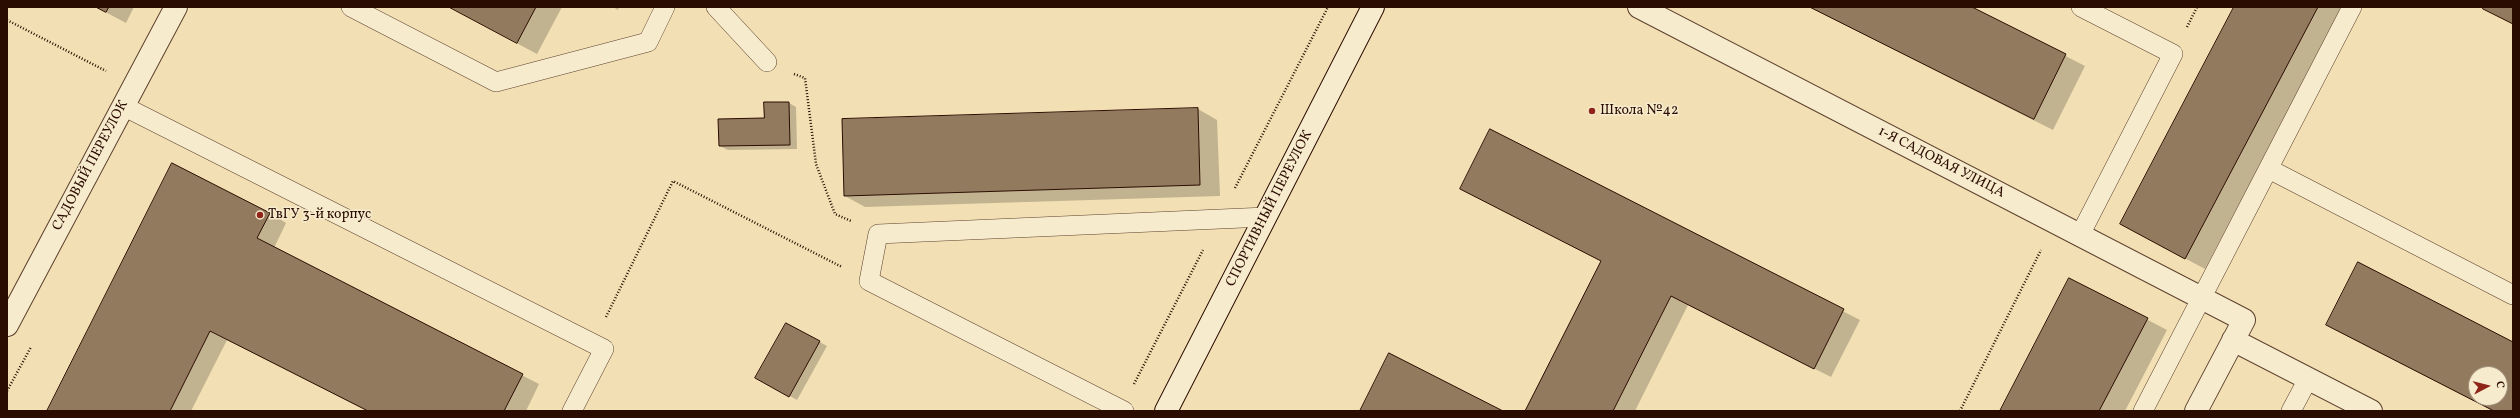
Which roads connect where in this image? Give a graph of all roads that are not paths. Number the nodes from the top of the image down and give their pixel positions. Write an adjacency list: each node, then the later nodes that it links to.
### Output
1 (176, 7): 10 (street, САДОВЫЙ ПЕРЕУЛОК)
2 (351, 7): 3 (lane)
3 (665, 7)
4 (716, 7): 9 (lane)
5 (1374, 7): 12 (street, СПОРТИВНЫЙ ПЕРЕУЛОК)
6 (1639, 7): 13 (street, 1-Я САДОВАЯ УЛИЦА)
7 (2081, 7): 13 (lane)
8 (2352, 7): 11 (lane)
9 (767, 62)
10 (123, 106): 16 (street, САДОВЫЙ ПЕРЕУЛОК); 19 (lane)
11 (2269, 169): 14 (lane); 15 (lane)
12 (1266, 217): 20 (lane); 21 (street, СПОРТИВНЫЙ ПЕРЕУЛОК)
13 (2080, 235): 15 (street, 1-Я САДОВАЯ УЛИЦА)
14 (2513, 295)
15 (2202, 298): 17 (street, 1-Я САДОВАЯ УЛИЦА); 22 (lane)
16 (7, 325)
17 (2233, 340): 18 (street); 23 (street)
18 (2308, 379): 24 (lane); 25 (street)
19 (572, 411)
20 (1124, 411)
21 (1166, 411)
22 (2143, 411)
23 (2196, 411)
24 (2291, 411)
25 (2371, 411)

